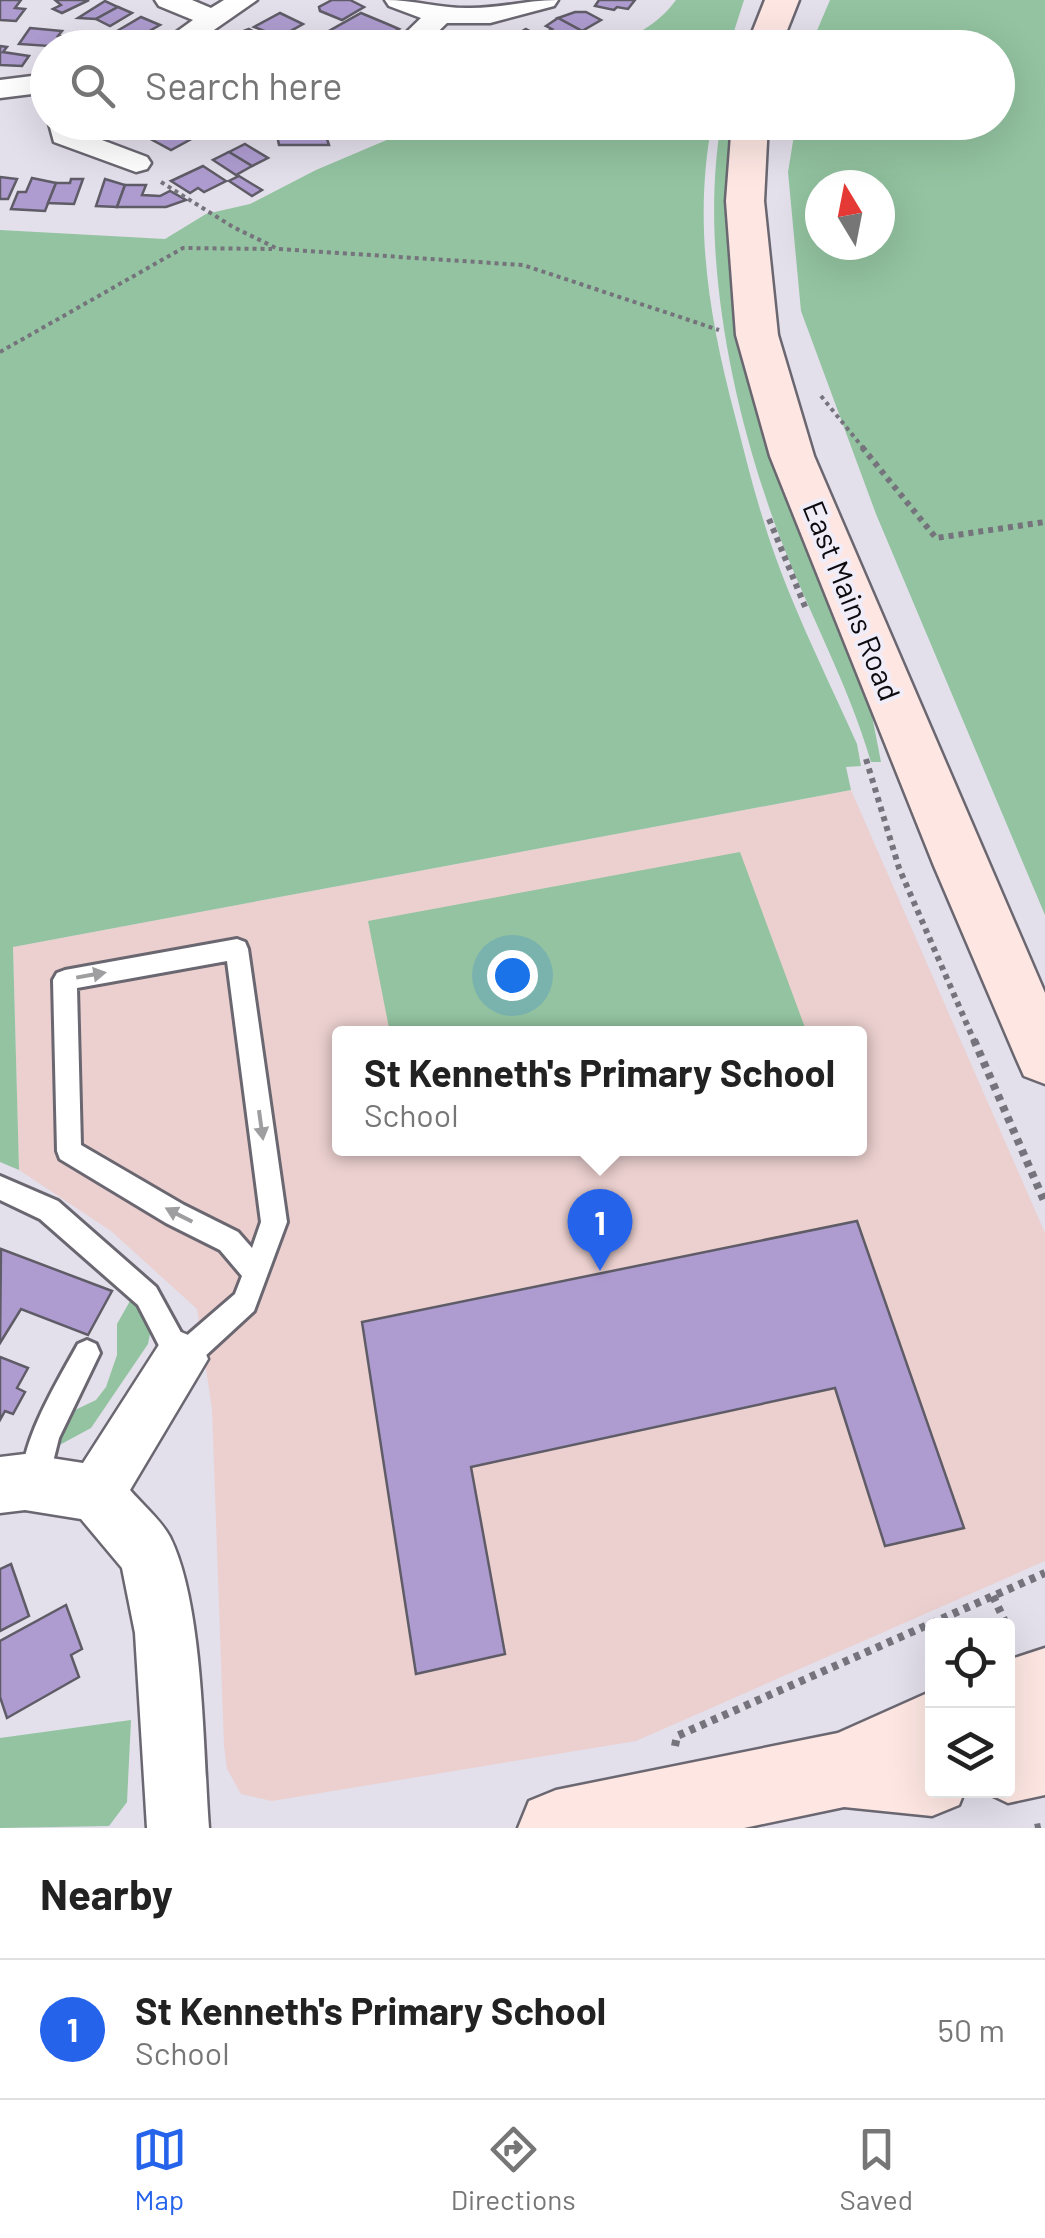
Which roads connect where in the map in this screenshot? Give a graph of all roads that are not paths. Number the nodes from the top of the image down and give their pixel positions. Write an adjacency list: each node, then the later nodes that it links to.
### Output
1 (169, 0): 7 (street)
2 (243, 0): 7 (street)
3 (399, 0): 6 (street)
4 (544, 0): 6 (street)
5 (782, 0): 10 (main road)
6 (439, 16): 9 (street)
7 (213, 19): 8 (street)
8 (196, 30)
9 (424, 30)
10 (770, 30)
11 (30, 85): 12 (street)
12 (0, 89)
13 (53, 140): 16 (street)
14 (87, 140): 17 (street)
15 (749, 140): 18 (main road, East Mains Road)
16 (34, 160)
17 (136, 162)
18 (1045, 1058)
19 (0, 1188): 22 (lane)
20 (256, 1273): 20 (lane, one-way to 20); 22 (lane)
21 (87, 1354): 23 (lane)
22 (181, 1360): 24 (street)
23 (17, 1485): 24 (street)
24 (96, 1494): 32 (street)
25 (1045, 1685): 26 (main road)
26 (1015, 1695)
27 (925, 1731): 30 (main road)
28 (1045, 1757): 29 (main road)
29 (1015, 1763)
30 (843, 1770): 31 (main road); 33 (main road)
31 (925, 1777)
32 (178, 1828)
33 (556, 1828)

